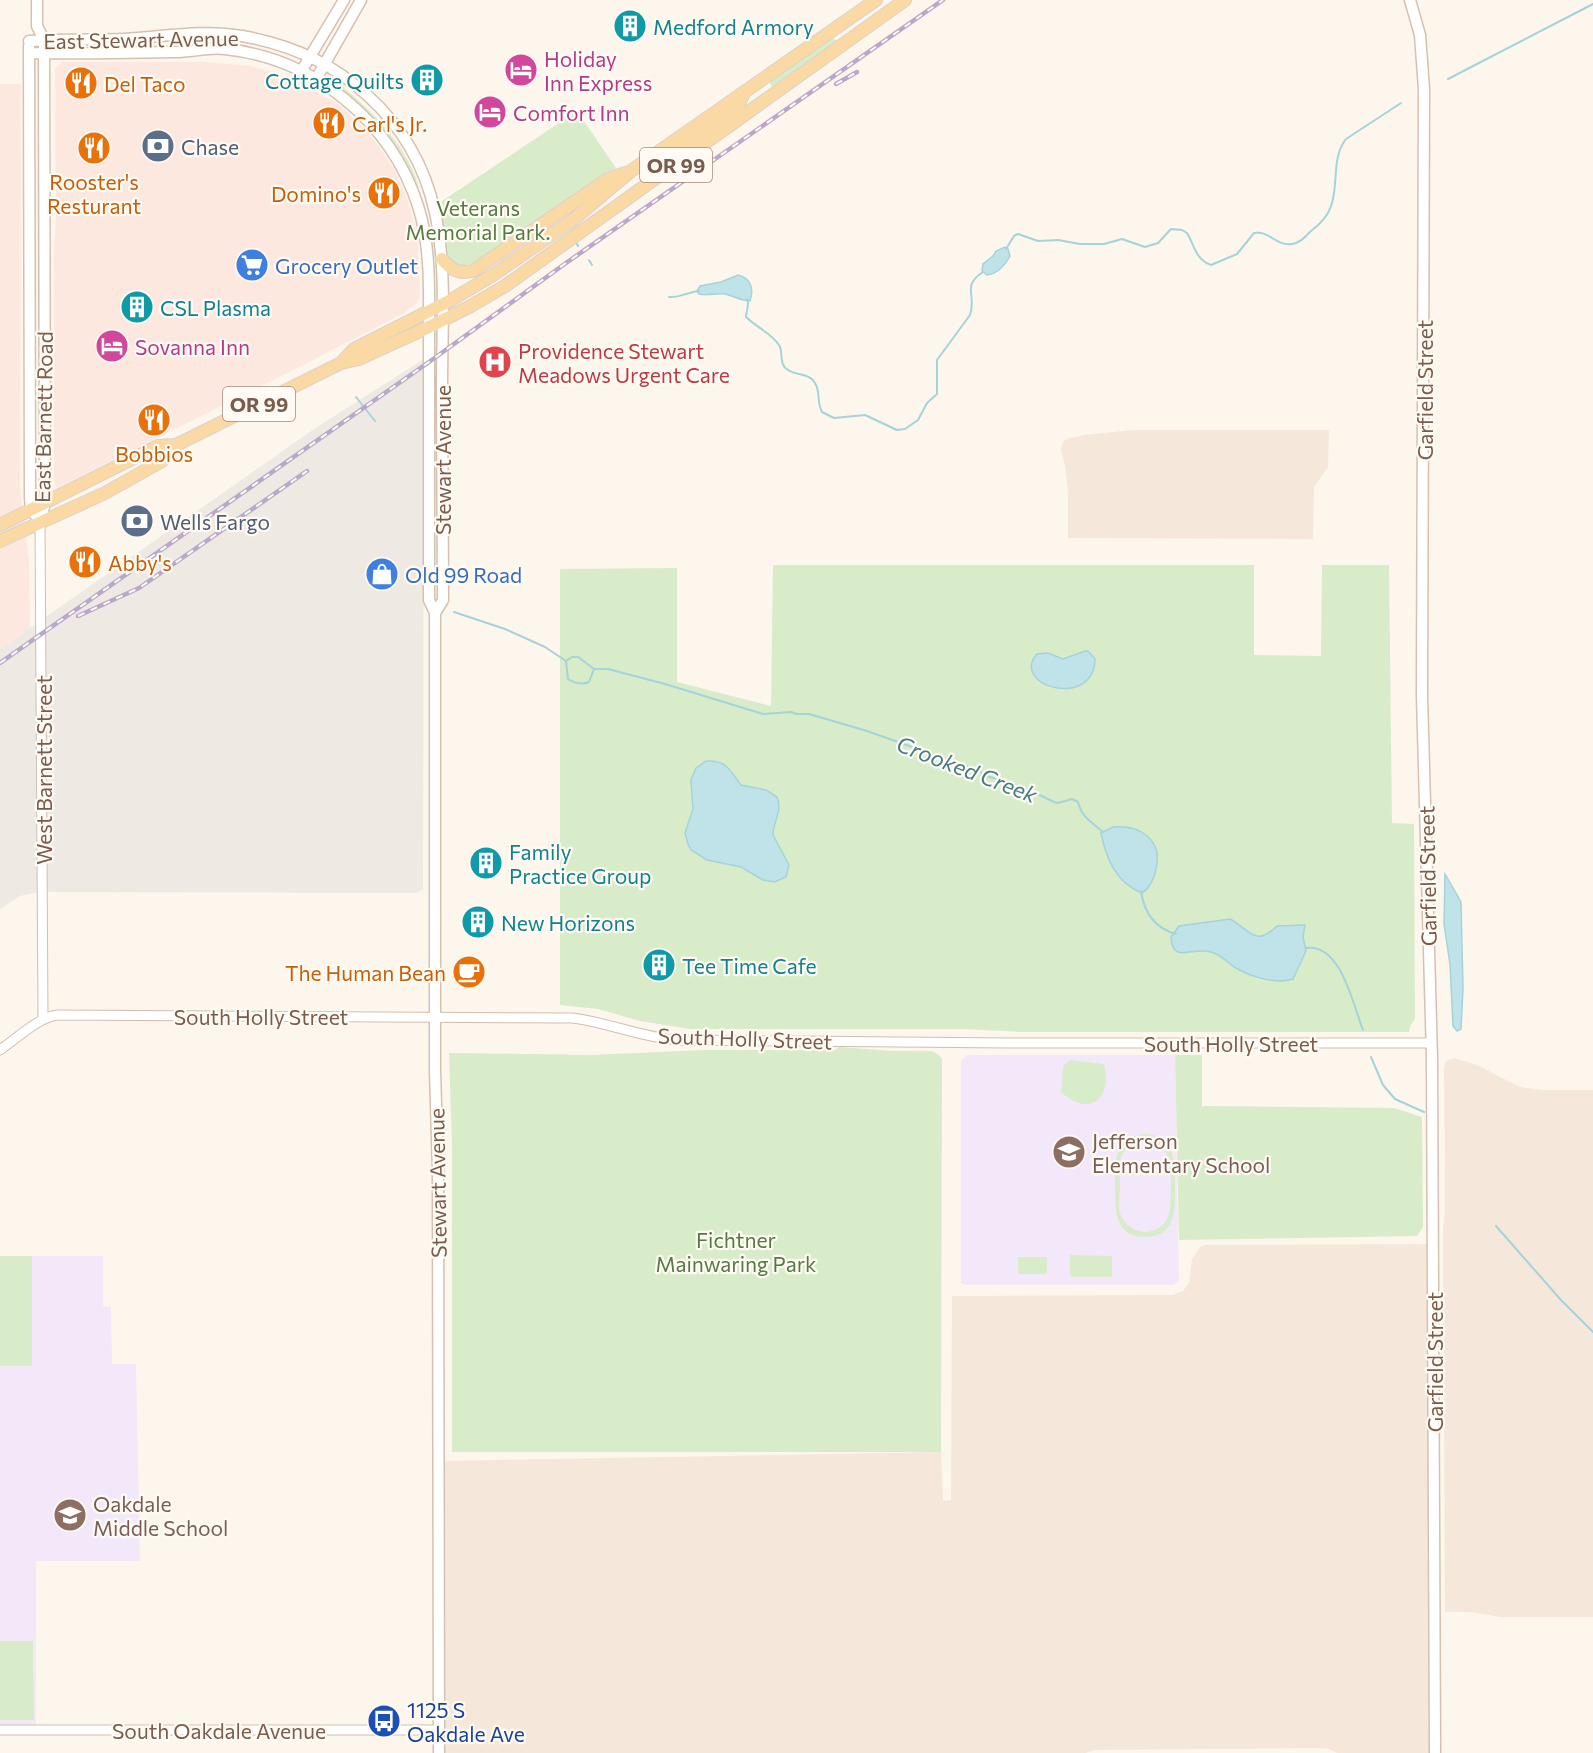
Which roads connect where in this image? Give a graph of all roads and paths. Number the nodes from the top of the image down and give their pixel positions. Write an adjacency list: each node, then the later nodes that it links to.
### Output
1 (37, 0): 7 (main road, East Barnett Road)
2 (344, 0): 12 (main road)
3 (362, 0): 13 (main road)
4 (876, 0): 16 (main road, OR 99)
5 (905, 0): 18 (main road, OR 99)
6 (1410, 0): 40 (main road, Garfield Street)
7 (37, 26): 8 (main road, East Barnett Road); 9 (main road, East Barnett Road)
8 (29, 40): 9 (main road, East Stewart Avenue); 10 (main road, East Barnett Road)
9 (44, 40): 11 (main road, East Barnett Road); 12 (main road, East Stewart Avenue)
10 (29, 53): 11 (main road, East Stewart Avenue); 24 (main road, East Barnett Road)
11 (44, 53): 14 (main road, East Stewart Avenue); 26 (main road, East Barnett Road)
12 (310, 56): 13 (main road, East Stewart Avenue); 14 (main road)
13 (325, 64): 15 (main road); 19 (main road, East Stewart Avenue)
14 (302, 70): 15 (main road, East Stewart Avenue)
15 (316, 79): 21 (main road, East Stewart Avenue)
16 (745, 91): 17 (main road, OR 99); 18 (main road)
17 (631, 171): 19 (main road); 20 (main road, OR 99)
18 (640, 190): 22 (main road, OR 99)
19 (442, 259): 20 (main road, East Stewart Avenue)
20 (442, 304): 21 (main road, OR 99); 22 (main road, Stewart Avenue)
21 (429, 311): 23 (main road, Stewart Avenue); 25 (main road, OR 99)
22 (442, 320): 23 (main road, OR 99); 36 (main road, Stewart Avenue)
23 (429, 327): 25 (main road, OR 99); 29 (main road, Stewart Avenue)
24 (30, 337): 26 (main road); 32 (main road, East Barnett Road)
25 (341, 363): 27 (main road, OR 99)
26 (44, 392): 31 (main road, East Barnett Road)
27 (177, 445): 28 (main road, OR 99); 30 (main road, OR 99)
28 (136, 457): 30 (main road); 31 (main road, OR 99)
29 (429, 479): 36 (main road); 37 (main road, Stewart Avenue)
30 (105, 493): 33 (main road, OR 99)
31 (45, 503): 32 (main road, OR 99); 33 (main road, East Barnett Road)
32 (31, 509): 33 (main road, East Barnett Road); 34 (main road, OR 99)
33 (40, 523): 35 (main road, OR 99); 39 (street, West Barnett Street)
34 (0, 525)
35 (0, 541)
36 (443, 556): 37 (main road, Stewart Avenue)
37 (435, 613): 38 (main road, Stewart Avenue)
38 (435, 1016): 39 (street, South Holly Street); 40 (street, South Holly Street); 43 (main road, Stewart Avenue)
39 (43, 1018): 41 (street)
40 (1431, 1043): 45 (main road, Garfield Street)
41 (0, 1050)
42 (0, 1730): 43 (street, South Oakdale Avenue)
43 (439, 1730): 44 (main road, Stewart Avenue)
44 (439, 1753)
45 (1435, 1753)

